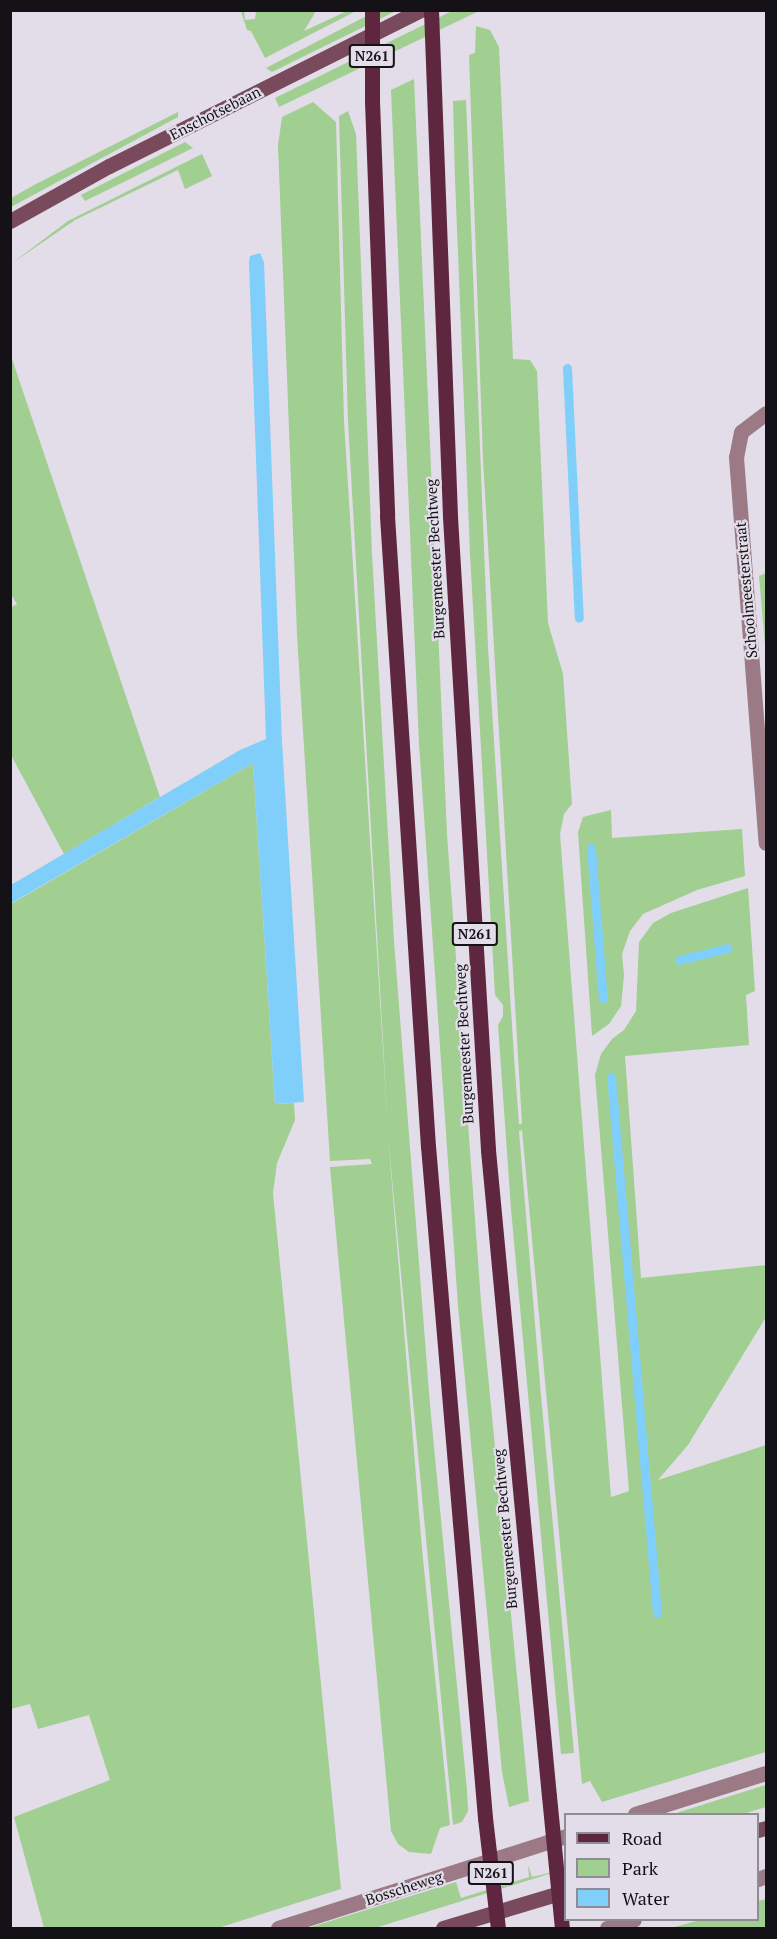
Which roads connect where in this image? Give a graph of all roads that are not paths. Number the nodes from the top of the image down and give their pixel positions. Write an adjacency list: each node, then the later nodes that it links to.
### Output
1 (372, 10): 15 (main road, N261, bridge)
2 (422, 10): 4 (street, Enschotsebaan)
3 (431, 10): 16 (main road, Burgemeester Bechtweg / N261, bridge)
4 (10, 221)
5 (766, 413): 6 (street, Schoolmeesterstraat)
6 (765, 815): 7 (street, Schoolmeesterstraat)
7 (766, 843)
8 (766, 1773): 9 (street)
9 (640, 1813)
10 (564, 1837): 13 (street, Bosscheweg)
11 (564, 1892): 14 (street)
12 (631, 1921): 17 (street)
13 (278, 1929)
14 (443, 1929)
15 (498, 1929)
16 (562, 1929)
17 (607, 1929)

